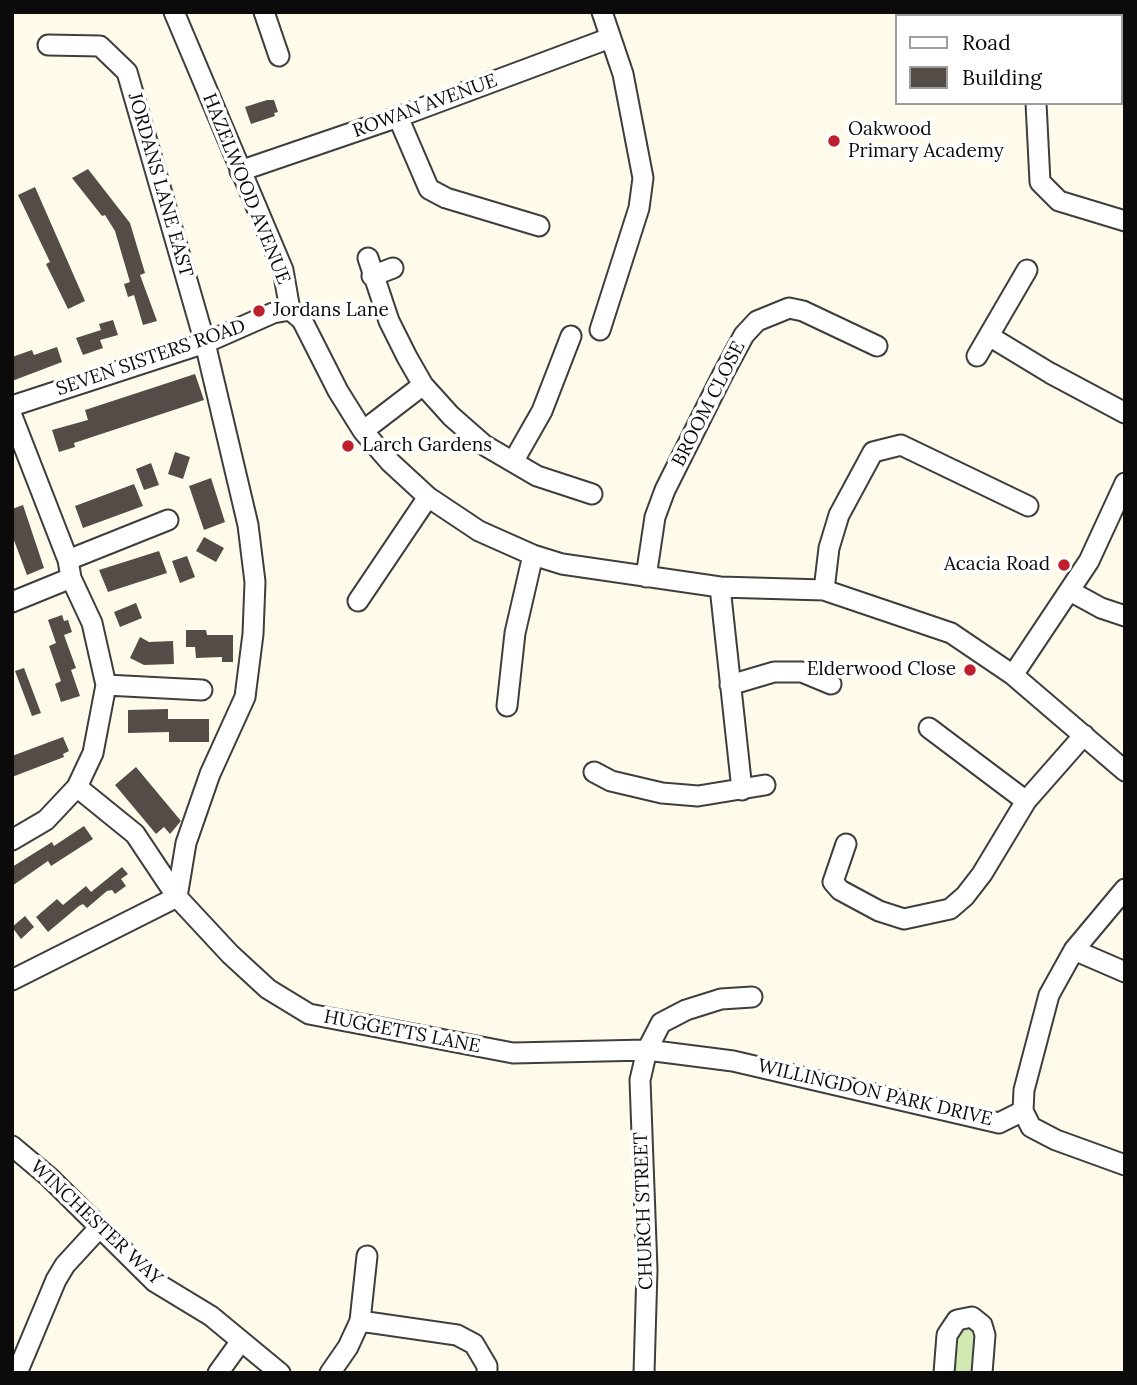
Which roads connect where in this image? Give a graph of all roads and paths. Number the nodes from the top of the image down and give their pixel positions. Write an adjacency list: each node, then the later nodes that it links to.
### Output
1 (174, 12): 9 (street, HAZELWOOD AVENUE)
2 (264, 12): 6 (street)
3 (602, 12): 4 (street)
4 (610, 38): 8 (street, ROWAN AVENUE); 15 (street)
5 (48, 45): 18 (street, JORDANS LANE EAST)
6 (279, 56)
7 (1036, 105): 10 (street)
8 (398, 117): 9 (street, ROWAN AVENUE); 11 (street)
9 (240, 171): 14 (street, HAZELWOOD AVENUE)
10 (1125, 221)
11 (539, 226)
12 (393, 268): 21 (street)
13 (1027, 270): 17 (street)
14 (290, 310): 18 (street, SEVEN SISTERS ROAD); 25 (street, HAZELWOOD AVENUE)
15 (600, 330)
16 (571, 336): 26 (street)
17 (989, 336): 20 (street); 23 (street)
18 (205, 342): 22 (street, SEVEN SISTERS ROAD); 58 (street, JORDANS LANE EAST)
19 (877, 346): 34 (street, BROOM CLOSE)
20 (977, 356)
21 (423, 385): 25 (street); 26 (street)
22 (12, 407)
23 (1125, 413)
24 (12, 416): 33 (street)
25 (363, 431): 29 (street, HAZELWOOD AVENUE)
26 (513, 462): 28 (street)
27 (1125, 483): 37 (street)
28 (592, 494)
29 (428, 497): 32 (street, HAZELWOOD AVENUE); 39 (street)
30 (1028, 506): 36 (street)
31 (168, 520): 33 (street)
32 (533, 555): 34 (street, HAZELWOOD AVENUE); 46 (street)
33 (70, 569): 38 (street); 43 (street)
34 (646, 577): 35 (street, HAZELWOOD AVENUE)
35 (720, 586): 36 (street, HAZELWOOD AVENUE); 44 (street)
36 (824, 590): 41 (street, HAZELWOOD AVENUE)
37 (1070, 591): 40 (street); 41 (street)
38 (12, 601)
39 (358, 601)
40 (1125, 616)
41 (1013, 675): 48 (street, HAZELWOOD AVENUE)
42 (831, 684): 44 (street)
43 (106, 685): 45 (street); 52 (street)
44 (730, 685): 53 (street)
45 (202, 690)
46 (507, 706)
47 (929, 728): 54 (street)
48 (1084, 735): 50 (street, HAZELWOOD AVENUE); 54 (street)
49 (621, 763): 53 (street)
50 (1125, 771)
51 (765, 785): 53 (street)
52 (77, 787): 55 (street); 58 (street, HUGGETTS LANE)
53 (742, 790)
54 (1026, 801): 56 (street)
55 (12, 840)
56 (846, 844)
57 (1125, 889): 59 (street)
58 (177, 897): 61 (street); 63 (street, HUGGETTS LANE)
59 (1074, 950): 60 (street); 64 (street)
60 (1125, 972)
61 (12, 980)
62 (752, 997): 63 (street)
63 (647, 1050): 64 (street, WILLINGDON PARK DRIVE); 76 (street, CHURCH STREET)
64 (1023, 1111): 66 (street, WILLINGDON PARK DRIVE)
65 (12, 1146): 67 (street, WINCHESTER WAY)
66 (1125, 1166)
67 (99, 1228): 70 (street, WINCHESTER WAY); 71 (street)
68 (367, 1256): 69 (street)
69 (360, 1321): 74 (street); 75 (street)
70 (242, 1341): 72 (street); 73 (street, WINCHESTER WAY)
71 (17, 1373)
72 (218, 1373)
73 (280, 1373)
74 (330, 1373)
75 (487, 1373)
76 (644, 1373)
77 (944, 1373): 78 (street)
78 (982, 1373)

